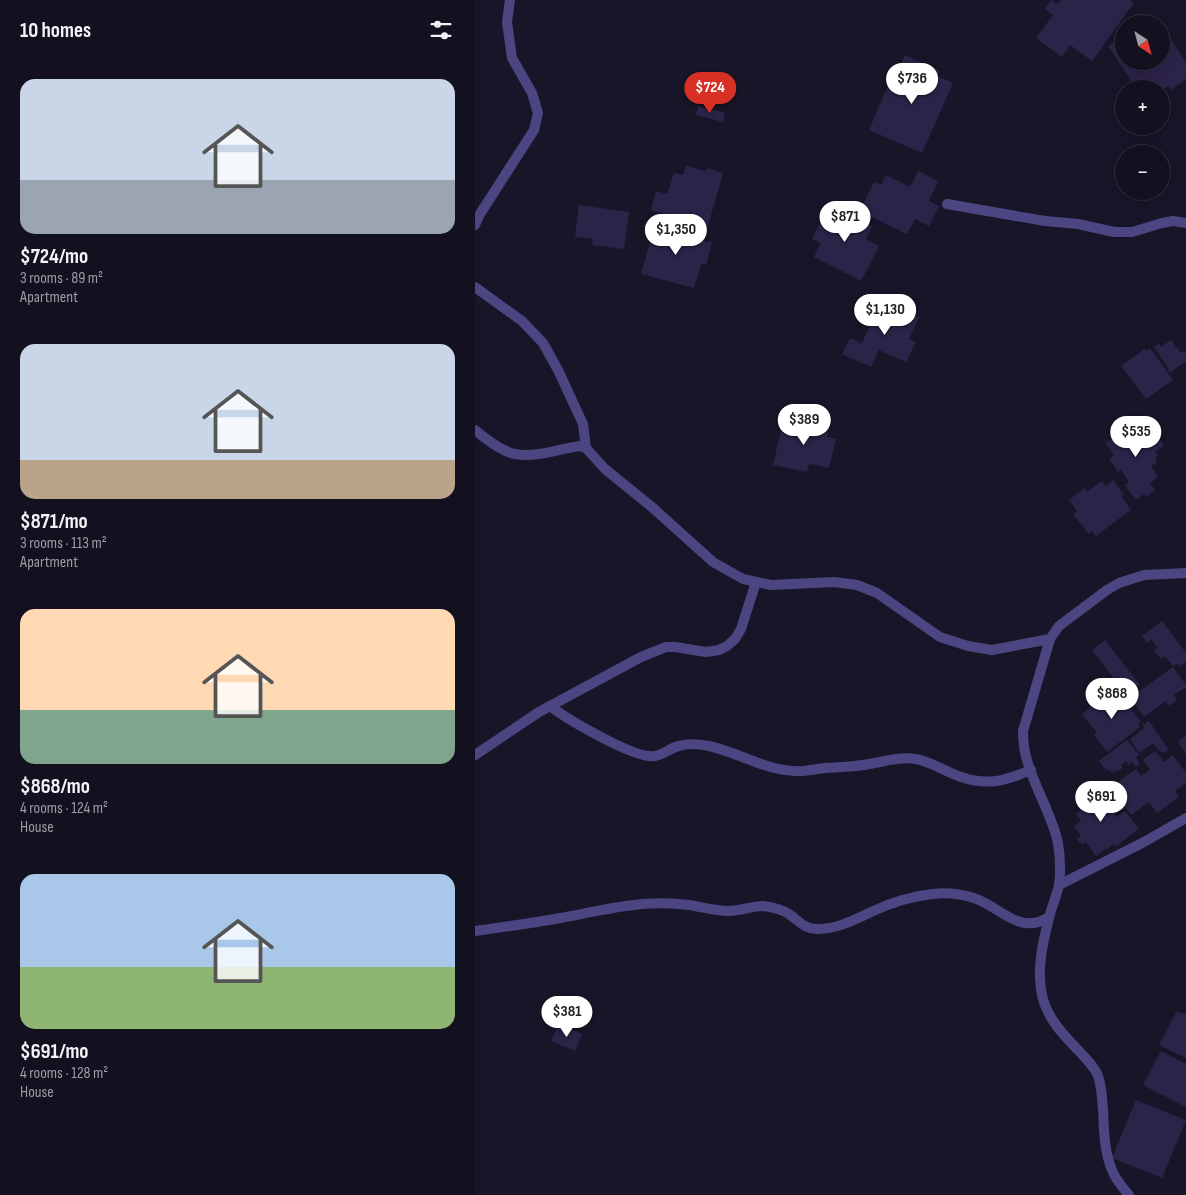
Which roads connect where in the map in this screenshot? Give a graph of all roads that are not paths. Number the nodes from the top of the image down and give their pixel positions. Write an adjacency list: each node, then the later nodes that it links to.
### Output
1 (509, 0): 4 (street)
2 (947, 204): 3 (street)
3 (1186, 223)
4 (475, 225)
5 (475, 287): 7 (street)
6 (475, 430): 7 (street)
7 (586, 448): 9 (street)
8 (1186, 573): 10 (street)
9 (756, 582): 10 (street); 11 (street)
10 (1050, 639): 13 (street)
11 (550, 706): 12 (street); 13 (street)
12 (475, 755)
13 (1031, 770): 15 (street)
14 (1186, 818): 15 (street)
15 (1059, 885): 16 (street)
16 (1049, 917): 17 (street); 18 (street)
17 (475, 931)
18 (1129, 1195)

